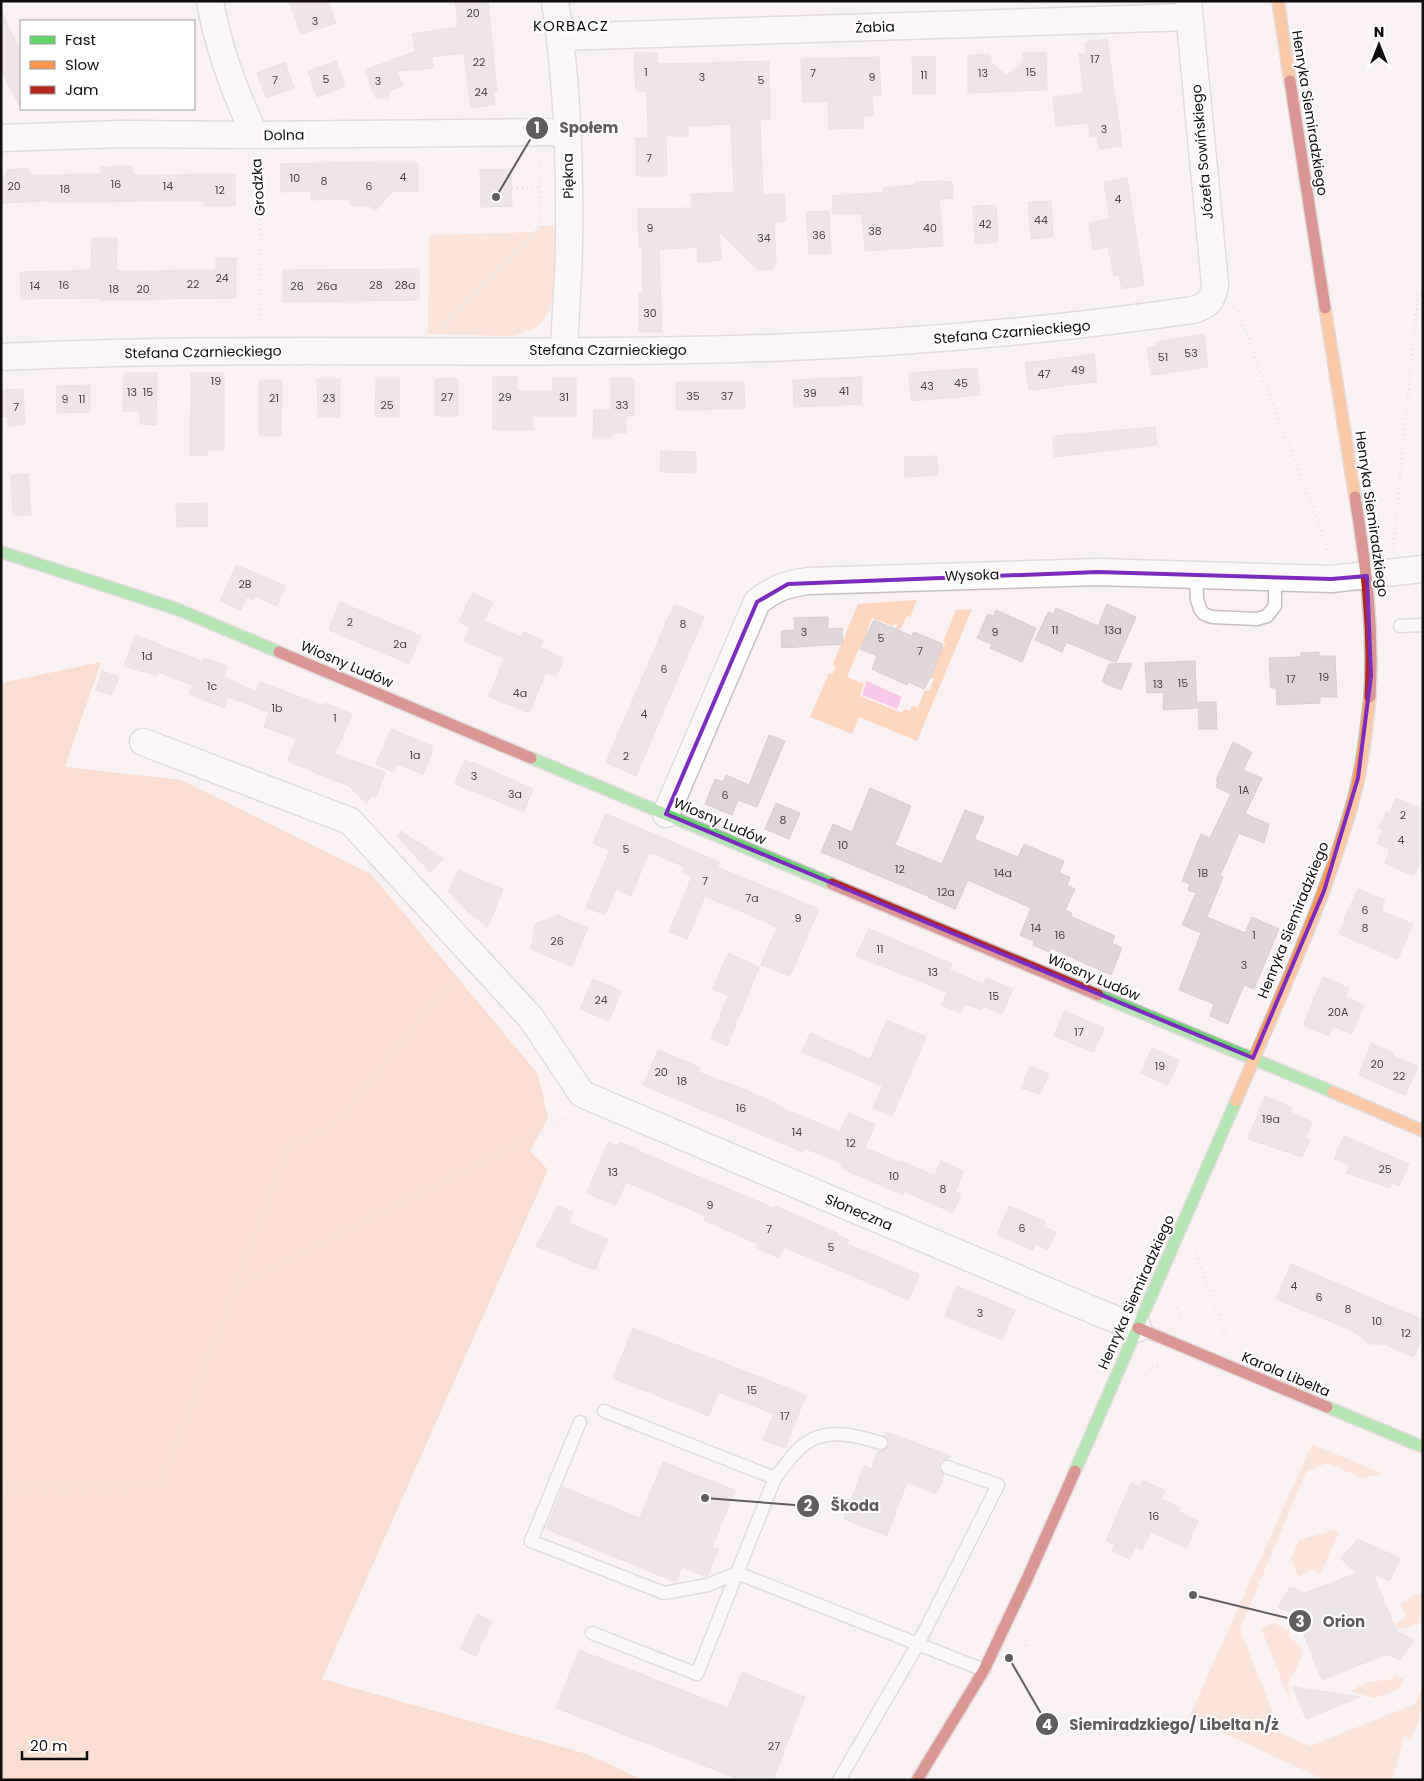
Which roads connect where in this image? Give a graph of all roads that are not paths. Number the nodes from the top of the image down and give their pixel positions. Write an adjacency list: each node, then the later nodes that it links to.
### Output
1 (210, 1): 7 (street)
2 (555, 1): 5 (street, Piękna)
3 (1278, 1): 15 (main road, Henryka Siemiradzkiego)
4 (1188, 9): 5 (street, Żabia); 9 (street, Józefa Sowińskiego)
5 (560, 37): 6 (street, Piękna)
6 (567, 132): 7 (street, Dolna); 10 (street, Piękna)
7 (255, 135): 8 (street, Dolna)
8 (1, 138)
9 (1210, 301): 10 (street, Stefana Czarnieckiego)
10 (564, 351): 11 (street, Stefana Czarnieckiego)
11 (1, 357)
12 (1, 552): 20 (main road, Wiosny Ludów)
13 (1423, 569): 15 (street, Wysoka)
14 (1196, 574): 16 (street, Wysoka); 16 (lane); 20 (street, Wysoka)
15 (1367, 576): 16 (street, Wysoka); 21 (main road, Henryka Siemiradzkiego)
16 (1275, 577)
17 (1423, 625): 18 (lane)
18 (1400, 626)
19 (143, 742): 23 (street, Słoneczna)
20 (666, 814): 21 (main road, Wiosny Ludów)
21 (1253, 1058): 22 (main road, Wiosny Ludów); 23 (main road, Henryka Siemiradzkiego)
22 (1423, 1131)
23 (1138, 1328): 27 (main road, Karola Libelta); 33 (main road, Henryka Siemiradzkiego)
24 (604, 1411): 29 (lane)
25 (580, 1422): 30 (lane)
26 (881, 1443): 29 (lane)
27 (1423, 1448)
28 (947, 1467): 32 (lane)
29 (775, 1478): 30 (lane)
30 (737, 1573): 31 (lane); 32 (lane)
31 (592, 1633)
32 (918, 1644): 33 (lane); 34 (lane)
33 (984, 1670): 35 (main road, Henryka Siemiradzkiego)
34 (839, 1780)
35 (917, 1780)

